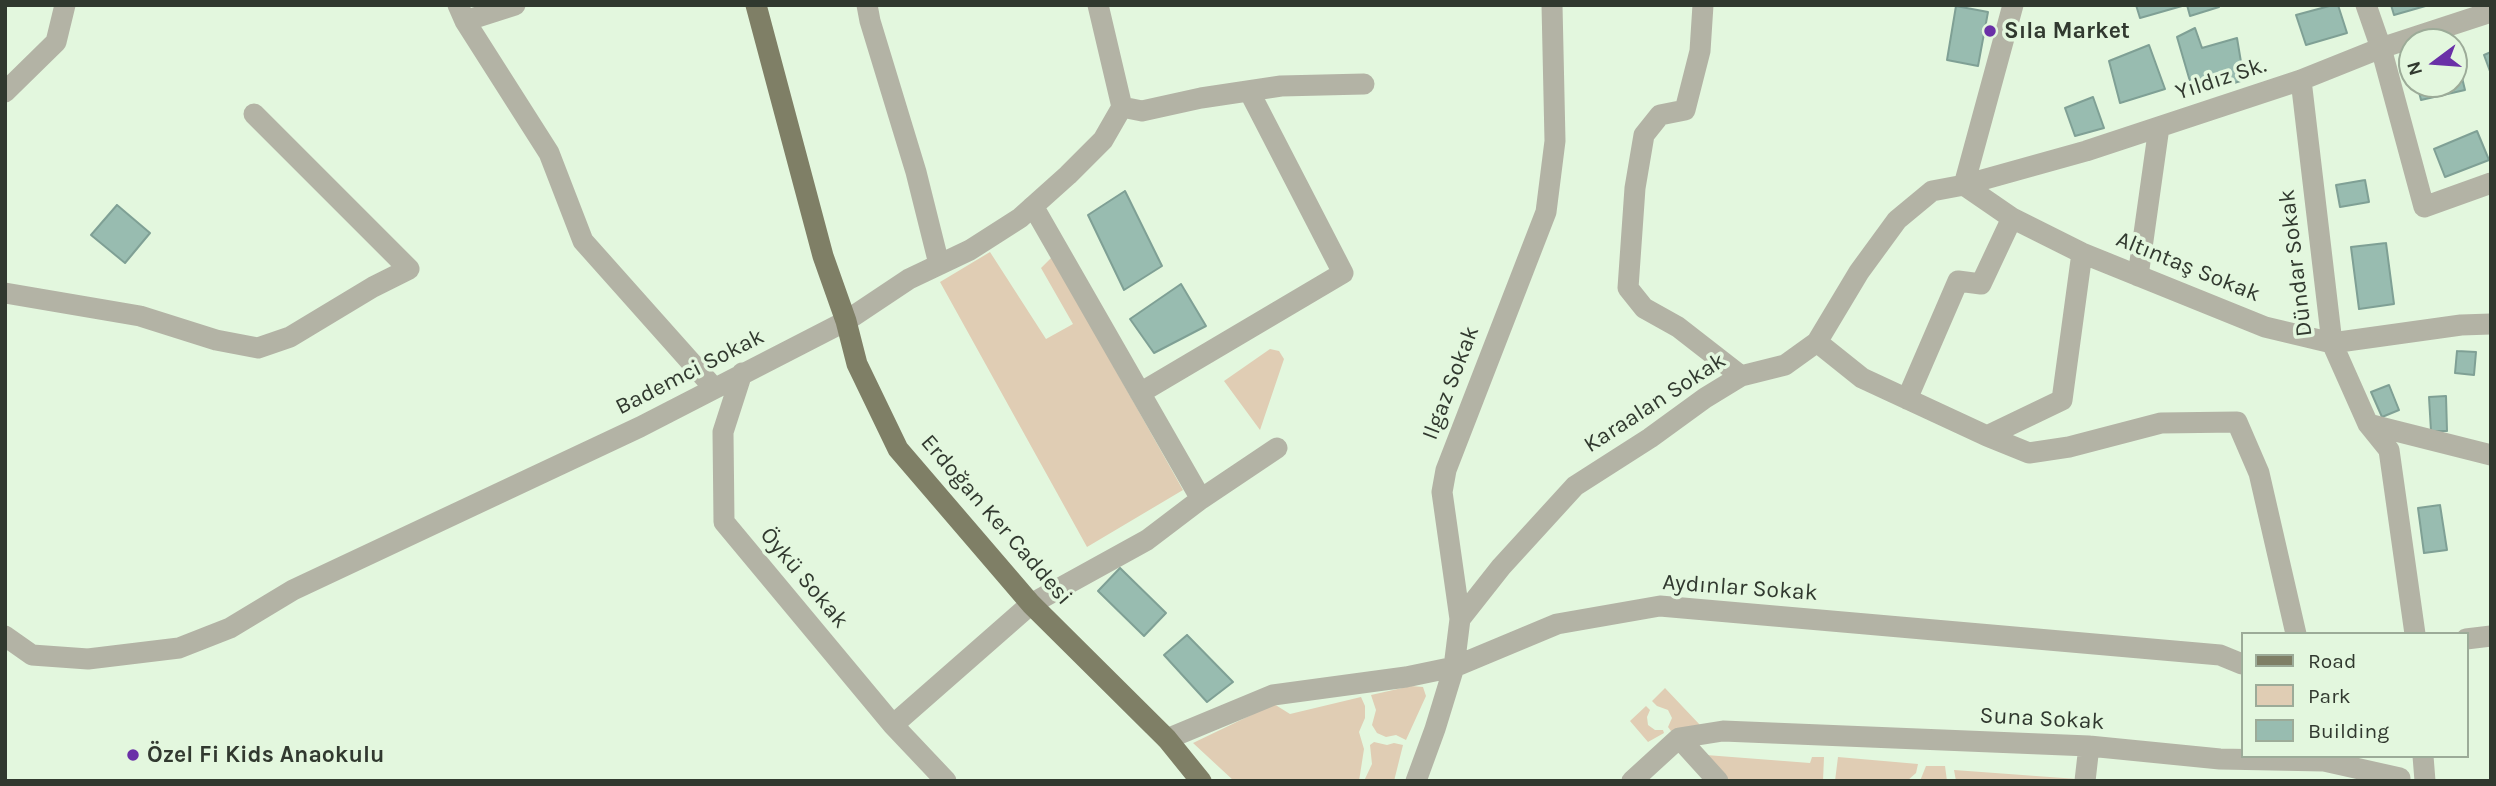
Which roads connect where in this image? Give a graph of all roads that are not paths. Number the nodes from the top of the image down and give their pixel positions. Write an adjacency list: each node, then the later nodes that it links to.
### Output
1 (65, 5): 16 (street)
2 (515, 5): 11 (street)
3 (756, 5): 28 (main road, Erdoğan Ker Caddesi)
4 (867, 5): 25 (street)
5 (1098, 5): 17 (street)
6 (1552, 5): 43 (street, Ilgaz Sokak)
7 (1703, 5): 33 (street)
8 (2012, 5): 21 (street)
9 (2366, 5): 12 (street)
10 (2491, 12): 12 (street, Yıldız Sk.)
11 (461, 13): 34 (street)
12 (2381, 48): 13 (street, Yıldız Sk.); 20 (street)
13 (2301, 80): 19 (street, Yıldız Sk.); 31 (street, Dündar Sokak)
14 (1364, 84): 15 (street)
15 (1249, 91): 17 (street); 35 (street)
16 (5, 92)
17 (1122, 107): 22 (street, Bademci Sokak)
18 (254, 114): 27 (street)
19 (2159, 127): 21 (street, Yıldız Sk.); 26 (street)
20 (2491, 183)
21 (1965, 186): 23 (street, Altıntaş Sokak); 30 (street, Karaalan Sokak)
22 (1032, 206): 25 (street, Bademci Sokak); 35 (street)
23 (2012, 218): 24 (street, Altıntaş Sokak); 36 (street)
24 (2082, 253): 26 (street, Altıntaş Sokak); 38 (street)
25 (939, 264): 28 (street, Bademci Sokak)
26 (2138, 276): 31 (street, Altıntaş Sokak)
27 (5, 293)
28 (846, 321): 32 (street, Bademci Sokak); 42 (main road, Erdoğan Ker Caddesi)
29 (2491, 324): 31 (street, Altıntaş Sokak)
30 (1817, 342): 33 (street, Karaalan Sokak); 36 (street)
31 (2332, 343): 37 (street, Dündar Sokak)
32 (742, 373): 34 (street, Bademci Sokak); 51 (street, Öykü Sokak)
33 (1741, 376): 43 (street, Karaalan Sokak)
34 (714, 388): 46 (street, Bademci Sokak)
35 (1140, 393): 41 (street)
36 (1907, 399): 38 (street)
37 (2368, 424): 40 (street); 45 (street, Dündar Sokak)
38 (1986, 436): 44 (street)
39 (1277, 448): 41 (street)
40 (2491, 455)
41 (1201, 499): 42 (street)
42 (1031, 604): 51 (street); 53 (main road, Erdoğan Ker Caddesi)
43 (1460, 619): 50 (street, Ilgaz Sokak)
44 (2297, 632)
45 (2415, 632)
46 (5, 636)
47 (2491, 636): 48 (street)
48 (2468, 639)
49 (2240, 663): 50 (street, Aydınlar Sokak)
50 (1454, 667): 53 (street, Aydınlar Sokak); 60 (street, Ilgaz Sokak)
51 (893, 725): 58 (street, Öykü Sokak)
52 (1679, 738): 54 (street, Suna Sokak); 61 (street); 62 (street)
53 (1167, 739): 59 (main road, Erdoğan Ker Caddesi)
54 (2089, 746): 57 (street, Suna Sokak); 63 (street)
55 (2377, 758): 57 (street)
56 (2423, 758): 64 (street)
57 (2401, 780)
58 (946, 781)
59 (1201, 781)
60 (1416, 781)
61 (1632, 781)
62 (1718, 781)
63 (2085, 781)
64 (2425, 781)

